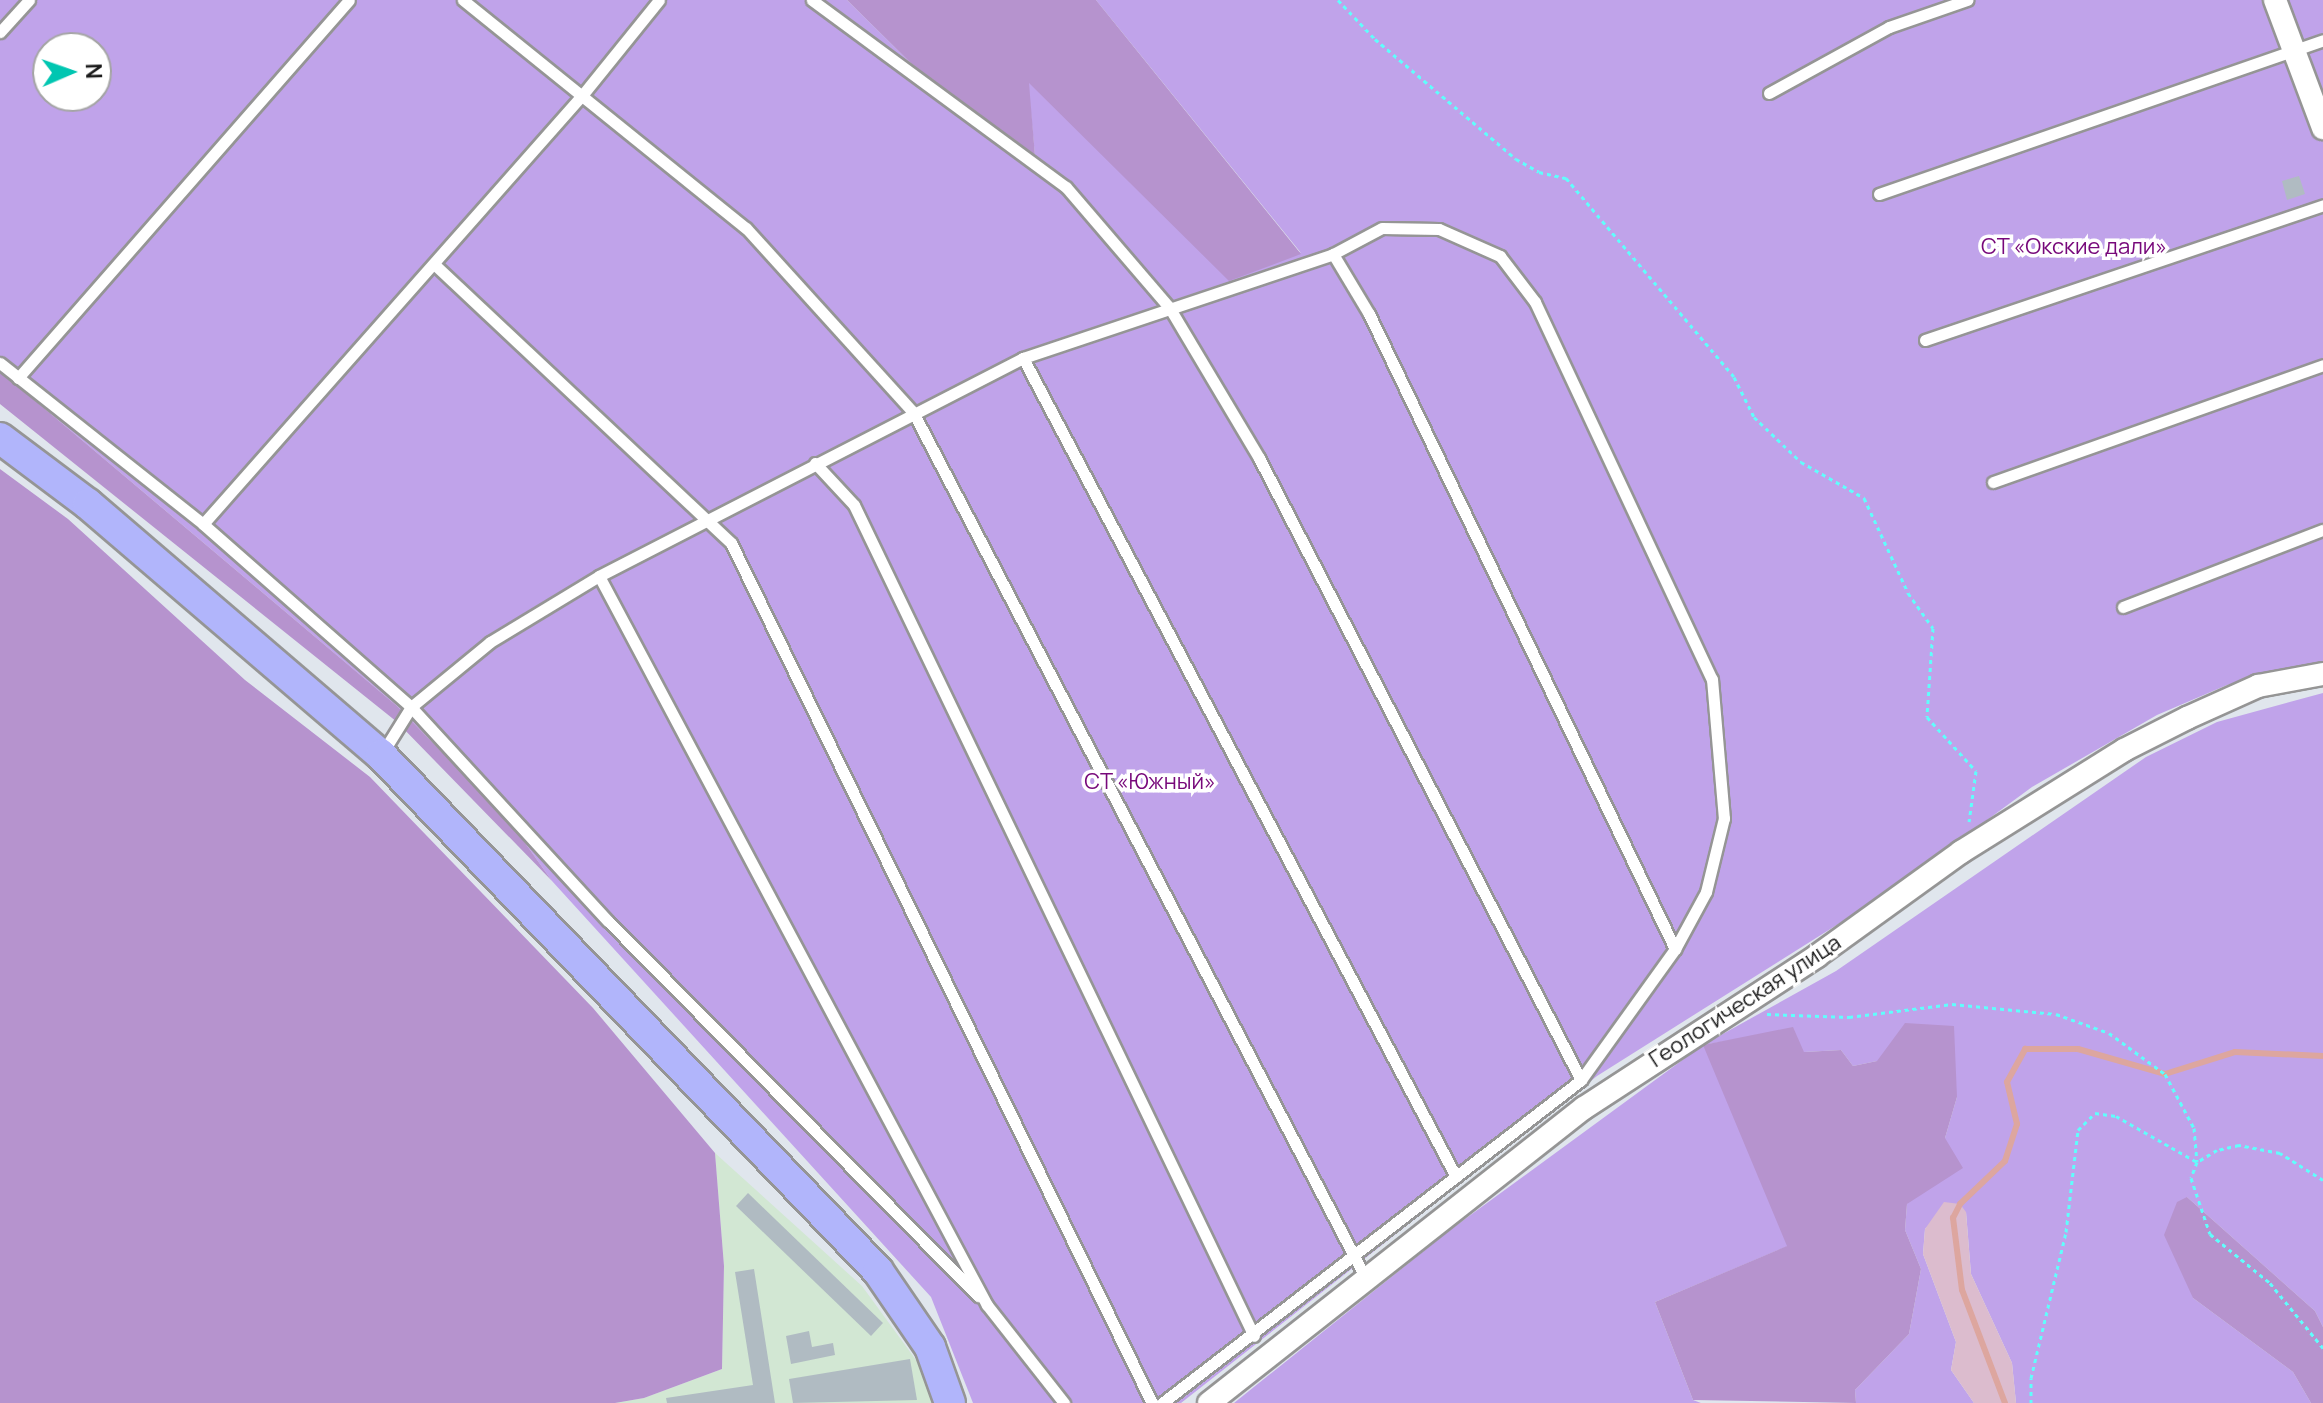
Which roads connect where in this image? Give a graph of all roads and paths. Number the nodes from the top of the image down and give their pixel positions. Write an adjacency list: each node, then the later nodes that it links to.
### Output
1 (29, 0): 9 (lane)
2 (349, 0): 24 (lane)
3 (463, 0): 12 (lane)
4 (659, 0): 12 (lane)
5 (812, 0): 19 (lane)
6 (1338, 0): 37 (path)
7 (1967, 0): 13 (lane)
8 (2275, 0): 11 (street)
9 (0, 32)
10 (2323, 40): 11 (lane)
11 (2295, 51): 14 (street); 15 (lane)
12 (584, 93): 18 (lane); 25 (lane)
13 (1769, 93)
14 (2323, 128)
15 (1879, 194)
16 (2323, 205): 20 (lane)
17 (1333, 254): 19 (lane); 38 (lane); 38 (lane)
18 (434, 264): 29 (lane); 30 (lane)
19 (1169, 307): 21 (lane); 40 (lane)
20 (1925, 340)
21 (1023, 358): 25 (lane); 42 (lane)
22 (0, 363): 24 (lane)
23 (2323, 365): 28 (lane)
24 (18, 378): 30 (lane)
25 (913, 412): 27 (lane); 44 (lane)
26 (0, 438): 36 (street)
27 (815, 463): 29 (lane); 47 (lane)
28 (1993, 482)
29 (709, 519): 32 (lane); 51 (lane)
30 (203, 524): 35 (lane)
31 (2323, 530): 33 (lane)
32 (599, 576): 35 (lane); 46 (lane)
33 (2123, 607)
34 (2323, 674): 37 (street, Геологическая улица)
35 (411, 707): 36 (lane); 46 (lane)
36 (381, 755): 49 (street)
37 (1961, 852): 39 (street, Геологическая улица)
38 (1675, 949): 40 (lane)
39 (1727, 1013): 41 (path); 45 (street, Геологическая улица)
40 (1581, 1080): 42 (lane)
41 (2197, 1162): 43 (path); 48 (path); 54 (path)
42 (1456, 1177): 44 (lane)
43 (2323, 1180)
44 (1353, 1254): 45 (lane); 47 (lane)
45 (1366, 1279): 53 (street, Геологическая улица)
46 (987, 1305): 50 (lane)
47 (1254, 1336): 52 (lane)
48 (2323, 1348)
49 (950, 1403)
50 (1064, 1403)
51 (1152, 1403)
52 (1162, 1403)
53 (1209, 1403)
54 (2031, 1403)

